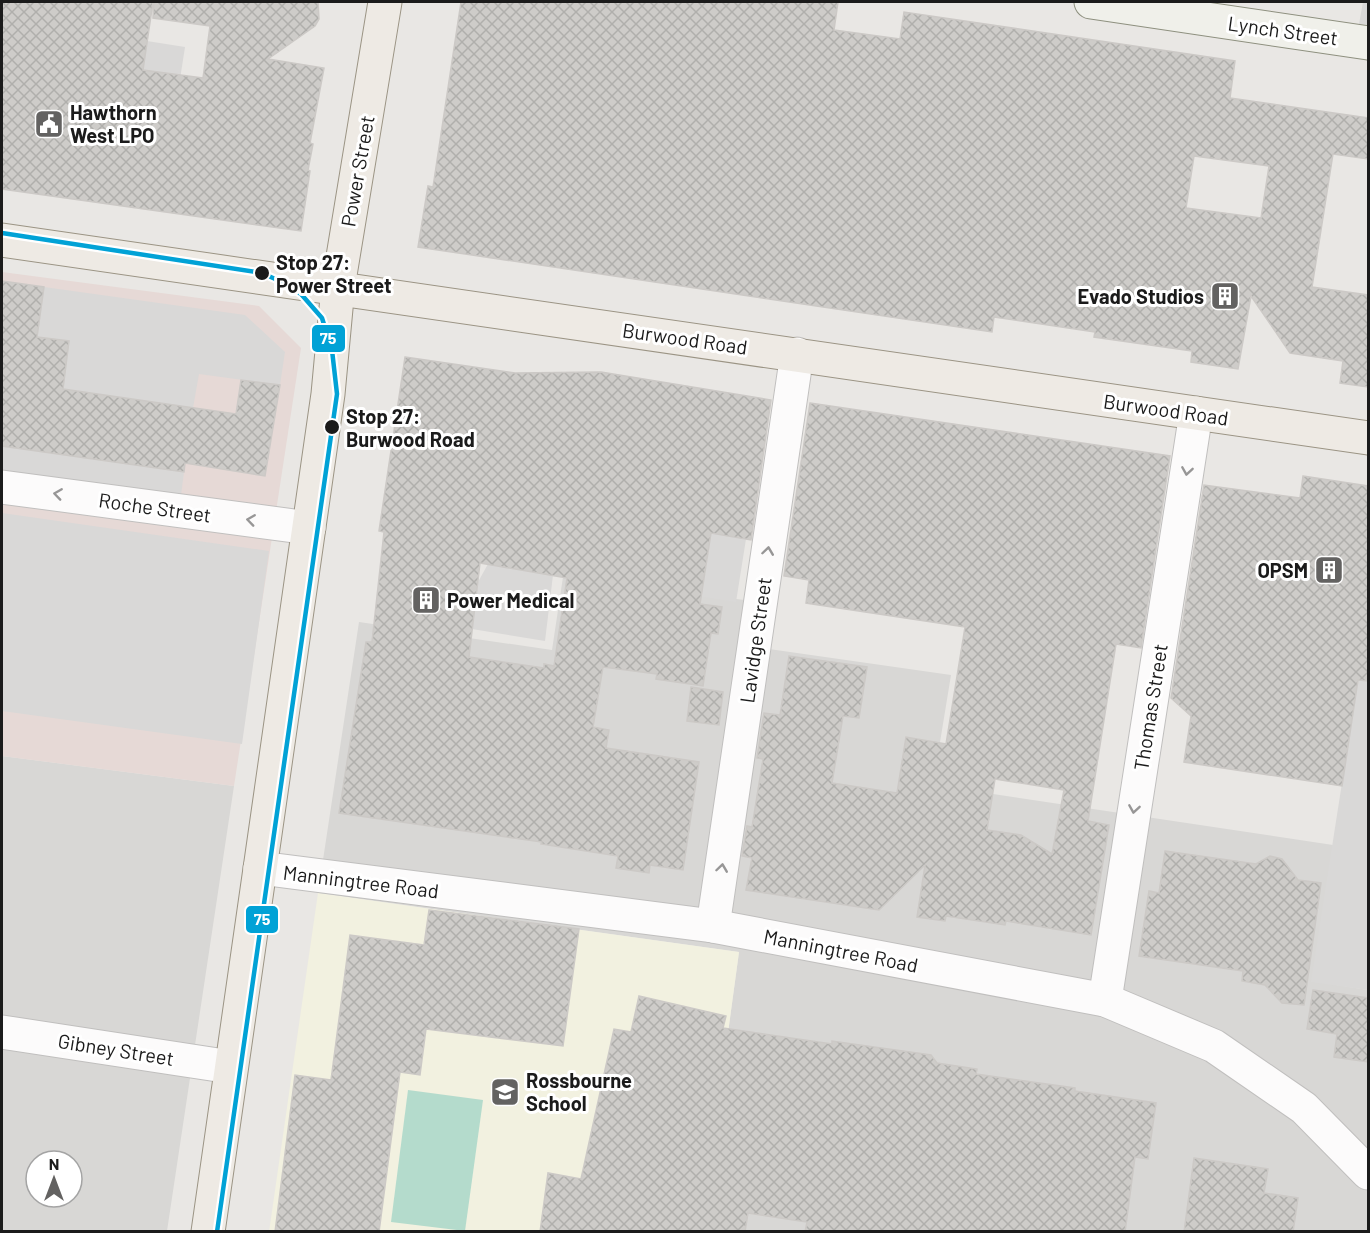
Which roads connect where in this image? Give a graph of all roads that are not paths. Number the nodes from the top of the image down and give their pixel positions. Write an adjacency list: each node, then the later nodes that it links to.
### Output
1 (385, 2): 5 (main road, Power Street)
2 (1091, 2): 3 (street, Lynch Street)
3 (1368, 43)
4 (2, 240): 5 (main road, Burwood Road)
5 (338, 287): 6 (main road, Burwood Road); 10 (main road, Power Street)
6 (797, 354): 7 (main road, Burwood Road); 12 (street, Lavidge Street, one-way to 6)
7 (1196, 413): 8 (main road, Burwood Road); 13 (street, Thomas Street, one-way to 13)
8 (1368, 438)
9 (2, 487): 10 (street, Roche Street, one-way to 9)
10 (309, 528): 11 (main road, Power Street)
11 (260, 868): 12 (street, Manningtree Road); 15 (main road, Power Street)
12 (713, 926): 13 (street, Manningtree Road)
13 (1105, 1000): 16 (street, Manningtree Road)
14 (2, 1032): 15 (street, Gibney Street)
15 (231, 1067): 17 (main road, Power Street)
16 (1368, 1173)
17 (208, 1232)

